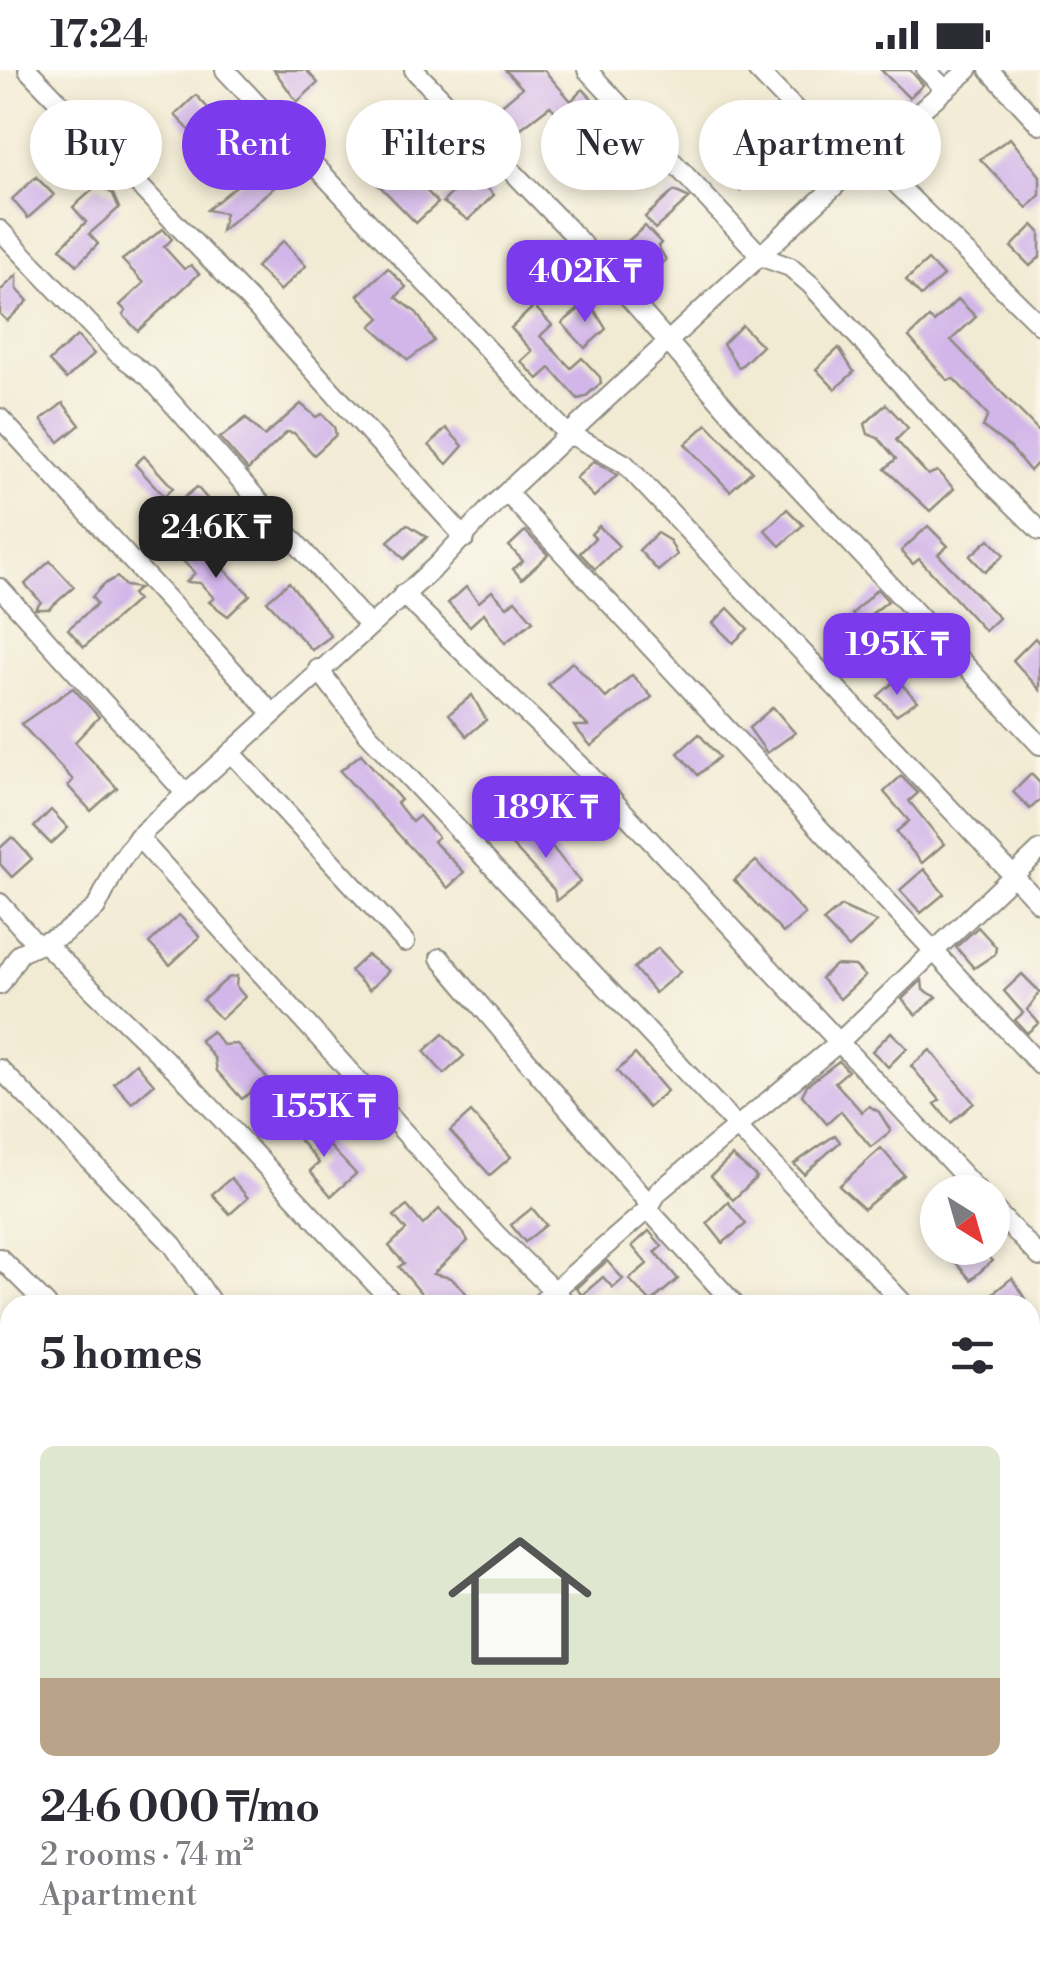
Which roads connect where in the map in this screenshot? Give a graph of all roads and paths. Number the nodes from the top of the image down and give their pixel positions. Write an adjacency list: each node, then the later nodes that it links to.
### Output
1 (28, 70): 23 (street)
2 (224, 70): 20 (street)
3 (414, 70): 18 (street)
4 (587, 70): 16 (street)
5 (757, 70): 10 (street)
6 (926, 70): 9 (street)
7 (968, 70): 9 (street)
8 (988, 70): 12 (street)
9 (944, 89): 11 (street)
10 (786, 100)
11 (932, 100)
12 (1040, 125)
13 (831, 190): 16 (street)
14 (903, 190): 17 (street)
15 (0, 230): 26 (street)
16 (762, 257): 18 (street); 22 (street)
17 (1040, 325)
18 (670, 343): 20 (street); 29 (street)
19 (0, 418): 28 (street)
20 (571, 436): 21 (street); 34 (street)
21 (506, 493): 23 (street); 39 (street)
22 (1040, 531)
23 (466, 538): 25 (street)
24 (0, 588): 31 (street)
25 (403, 594): 26 (street); 42 (street)
26 (368, 624): 27 (street)
27 (318, 668): 28 (street); 45 (street)
28 (273, 714): 30 (street)
29 (1040, 745)
30 (231, 752): 31 (street); 37 (street)
31 (186, 794): 32 (street)
32 (138, 836): 38 (street); 54 (street)
33 (1040, 850): 34 (street)
34 (1014, 873): 36 (street); 39 (street)
35 (0, 903): 38 (street)
36 (1040, 904)
37 (404, 942)
38 (40, 944): 41 (street); 53 (street)
39 (936, 948): 42 (street); 43 (street)
40 (440, 958): 47 (street)
41 (0, 985)
42 (838, 1044): 45 (street); 46 (street)
43 (1040, 1064)
44 (0, 1069): 52 (street)
45 (736, 1130): 47 (street); 57 (street)
46 (963, 1175)
47 (649, 1207): 55 (street); 56 (street)
48 (1010, 1225): 49 (street)
49 (1040, 1257)
50 (0, 1258): 51 (street)
51 (37, 1295)
52 (206, 1295)
53 (386, 1295)
54 (558, 1295)
55 (564, 1295)
56 (725, 1295)
57 (895, 1295)

